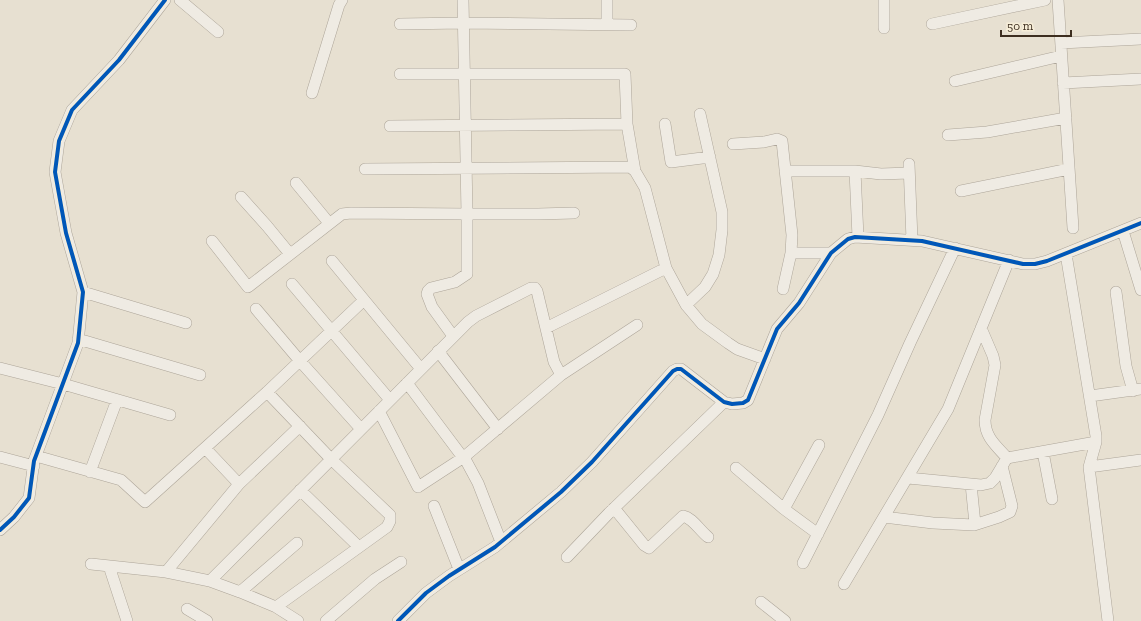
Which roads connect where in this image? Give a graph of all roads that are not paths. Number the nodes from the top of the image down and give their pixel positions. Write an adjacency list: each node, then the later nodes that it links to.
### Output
1 (165, 0): 63 (street)
2 (180, 0): 15 (street)
3 (342, 0): 24 (street)
4 (463, 0): 9 (street)
5 (607, 0): 11 (street)
6 (884, 0): 14 (street)
7 (1045, 0): 12 (street)
8 (1058, 0): 17 (street)
9 (463, 22): 10 (street); 11 (street); 20 (street)
10 (400, 24)
11 (607, 24): 13 (street)
12 (932, 24)
13 (631, 25)
14 (884, 28)
15 (218, 32)
16 (1141, 39): 17 (street)
17 (1060, 43): 18 (street)
18 (1062, 56): 22 (street); 23 (street)
19 (400, 74): 20 (street)
20 (464, 74): 27 (street); 29 (street)
21 (1141, 78): 23 (street)
22 (954, 81)
23 (1063, 83): 26 (street)
24 (312, 94)
25 (700, 114): 33 (street)
26 (1066, 118): 31 (street); 36 (street)
27 (627, 124): 29 (street); 37 (street)
28 (665, 124): 33 (street)
29 (465, 125): 30 (street); 34 (street)
30 (390, 126)
31 (948, 135)
32 (733, 144): 38 (street)
33 (710, 157): 66 (street)
34 (466, 168): 35 (street); 37 (street); 44 (street)
35 (365, 169)
36 (1069, 169): 41 (street); 47 (street)
37 (635, 171): 59 (street)
38 (785, 171): 39 (street); 53 (street)
39 (855, 171): 49 (street); 50 (street)
40 (296, 183): 45 (street)
41 (961, 191)
42 (242, 197): 55 (street)
43 (574, 213): 44 (street)
44 (467, 214): 45 (street); 73 (street)
45 (329, 223): 55 (street)
46 (1141, 223): 48 (street)
47 (1072, 228)
48 (1123, 231): 56 (street); 62 (street)
49 (858, 237): 50 (street); 54 (street)
50 (912, 240): 52 (street)
51 (212, 241): 55 (street)
52 (955, 248): 57 (street); 119 (street)
53 (791, 253): 54 (street); 61 (street)
54 (831, 253): 76 (street)
55 (290, 254)
56 (1066, 254): 57 (street); 86 (street)
57 (1009, 260): 71 (street)
58 (332, 261): 65 (street)
59 (666, 268): 66 (street); 70 (street)
60 (292, 284): 72 (street)
61 (783, 289)
62 (1141, 290)
63 (83, 292): 68 (street); 74 (street)
64 (1116, 292): 84 (street)
65 (364, 300): 72 (street); 79 (street)
66 (686, 305): 76 (street)
67 (256, 309): 77 (street)
68 (186, 323)
69 (637, 325): 81 (street)
70 (546, 328): 73 (street); 81 (street)
71 (981, 328): 104 (street); 108 (street)
72 (331, 331): 77 (street); 88 (street)
73 (453, 336): 75 (street)
74 (78, 339): 80 (street); 83 (street)
75 (438, 351): 79 (street); 94 (street)
76 (765, 359): 89 (street)
77 (300, 361): 85 (street); 93 (street)
78 (0, 368): 83 (street)
79 (421, 368): 82 (street)
80 (200, 375)
81 (561, 375): 94 (street)
82 (407, 383): 88 (street); 100 (street)
83 (63, 384): 87 (street); 103 (street)
84 (1137, 390): 86 (street)
85 (267, 392): 92 (street); 97 (street)
86 (1090, 396): 95 (street)
87 (117, 400): 91 (street); 107 (street)
88 (390, 400): 90 (street)
89 (724, 402): 114 (street); 121 (street)
90 (379, 411): 93 (street); 100 (street)
91 (170, 415)
92 (300, 426): 101 (street); 109 (street)
93 (361, 429): 101 (street)
94 (498, 429): 100 (street)
95 (1096, 442): 98 (street); 105 (street)
96 (819, 445): 115 (street)
97 (205, 448): 107 (street); 109 (street)
98 (1043, 452): 104 (street); 112 (street)
99 (0, 457): 103 (street)
100 (464, 457): 121 (street)
101 (331, 459): 111 (street); 123 (street)
102 (1141, 460): 105 (street)
103 (35, 461): 107 (street); 118 (street)
104 (1005, 462): 110 (street); 117 (street)
105 (1089, 467): 143 (street)
106 (736, 468): 115 (street)
107 (90, 472)
108 (908, 478): 110 (street); 116 (street)
109 (239, 484): 130 (street)
110 (971, 484): 117 (street)
111 (300, 490): 123 (street); 131 (street)
112 (1052, 499)
113 (434, 506): 129 (street)
114 (614, 508): 120 (street); 124 (street)
115 (784, 509): 119 (street)
116 (884, 517): 117 (street); 132 (street)
117 (976, 524)
118 (0, 530)
119 (818, 534): 126 (street)
120 (708, 536)
121 (501, 542): 129 (street)
122 (297, 543): 133 (street)
123 (358, 547): 135 (street)
124 (567, 557)
125 (401, 562): 141 (street)
126 (803, 563)
127 (91, 564): 128 (street)
128 (109, 566): 130 (street); 138 (street)
129 (459, 569): 137 (street)
130 (166, 572): 131 (street)
131 (210, 581): 133 (street)
132 (844, 584)
133 (240, 592): 135 (street)
134 (761, 602): 142 (street)
135 (276, 607): 140 (street)
136 (187, 608): 139 (street)
137 (403, 620)
138 (127, 621)
139 (207, 621)
140 (298, 621)
141 (326, 621)
142 (785, 621)
143 (1108, 621)

